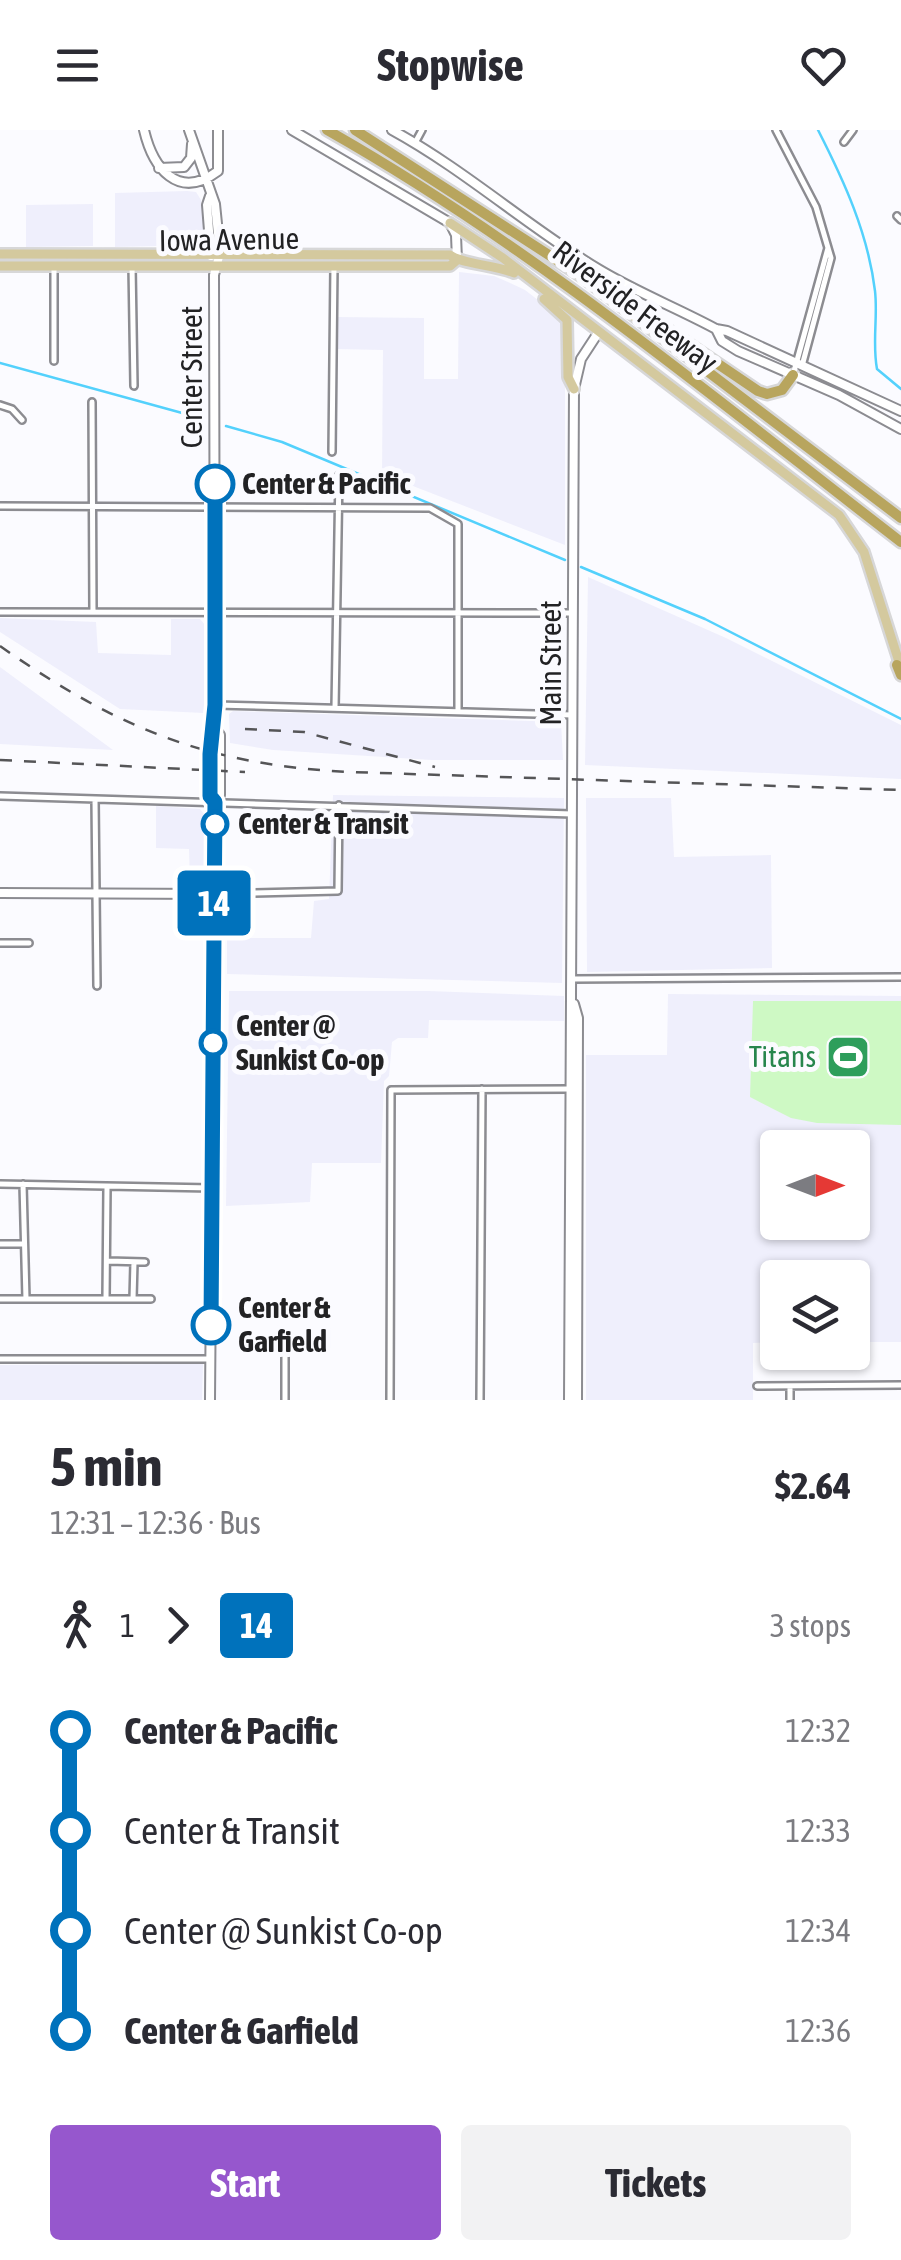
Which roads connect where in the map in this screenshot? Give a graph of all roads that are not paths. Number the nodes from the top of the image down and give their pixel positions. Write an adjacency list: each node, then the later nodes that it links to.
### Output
1 (144, 130): 13 (main road)
2 (218, 130): 14 (main road, Center Street)
3 (292, 130): 15 (main road)
4 (327, 130): 46 (highway, Riverside Freeway)
5 (355, 130): 24 (highway, Riverside Freeway)
6 (392, 130): 12 (main road)
7 (422, 130): 12 (street)
8 (776, 130): 30 (street)
9 (853, 130): 11 (street)
10 (191, 134): 13 (main road); 14 (main road, Center Street)
11 (844, 142)
12 (415, 143): 27 (main road)
13 (159, 168): 14 (main road)
14 (206, 179): 16 (main road, Center Street)
15 (450, 223): 19 (main road); 25 (main road)
16 (215, 253): 17 (main road, Iowa Avenue); 18 (main road, Iowa Avenue); 23 (main road, Center Street)
17 (0, 254)
18 (334, 260): 19 (main road, Iowa Avenue); 23 (main road, Iowa Avenue); 39 (street)
19 (457, 260): 25 (main road, Iowa Avenue)
20 (0, 266): 21 (main road, Iowa Avenue)
21 (54, 266): 22 (main road, Iowa Avenue); 29 (street)
22 (132, 266): 23 (main road, Iowa Avenue); 32 (street)
23 (216, 266): 44 (main road, Center Street)
24 (583, 277): 31 (highway); 45 (highway, Riverside Freeway)
25 (525, 278): 26 (main road)
26 (537, 288): 28 (main road); 33 (main road)
27 (716, 328): 30 (main road); 31 (main road)
28 (598, 333): 33 (main road, Main Street); 53 (main road)
29 (54, 361)
30 (798, 363): 31 (street); 36 (main road)
31 (792, 375): 38 (main road)
32 (134, 386)
33 (574, 389): 51 (main road, Main Street)
34 (92, 402): 42 (street)
35 (0, 406): 37 (street)
36 (901, 411)
37 (22, 420)
38 (901, 429)
39 (332, 452)
40 (339, 475): 43 (street)
41 (0, 506): 42 (street)
42 (93, 507): 44 (street); 49 (street)
43 (339, 508): 44 (street); 47 (street); 50 (street)
44 (215, 510): 52 (main road, Center Street)
45 (901, 518)
46 (901, 542)
47 (458, 611): 50 (street); 51 (street); 56 (street)
48 (0, 612): 49 (street)
49 (93, 612): 52 (street)
50 (337, 612): 52 (street); 55 (street)
51 (573, 612): 57 (main road, Main Street)
52 (215, 613): 54 (main road, Center Street)
53 (900, 668)
54 (215, 705): 55 (street); 60 (main road, Center Street)
55 (336, 708): 56 (street)
56 (458, 711): 57 (street)
57 (573, 715): 62 (main road, Main Street)
58 (0, 796): 59 (street)
59 (95, 798): 60 (street); 64 (street)
60 (215, 802): 61 (street); 65 (main road, Center Street)
61 (339, 806): 62 (street); 65 (street)
62 (573, 814): 69 (main road, Main Street)
63 (0, 893): 64 (main road)
64 (96, 893): 65 (main road); 70 (street)
65 (214, 894): 76 (main road, Center Street)
66 (0, 943): 67 (street)
67 (29, 943)
68 (901, 978): 69 (street)
69 (573, 979): 72 (main road, Main Street)
70 (97, 986)
71 (482, 1089): 72 (street); 95 (street); 96 (street)
72 (574, 1089): 97 (main road, Main Street); 98 (main road, Main Street)
73 (0, 1184): 74 (street)
74 (23, 1184): 75 (street); 78 (street)
75 (107, 1187): 76 (street); 79 (street)
76 (212, 1188): 89 (main road, Center Street)
77 (0, 1244): 78 (street)
78 (22, 1244): 83 (street)
79 (107, 1261): 80 (street); 86 (street)
80 (134, 1262): 81 (street); 84 (street)
81 (144, 1262)
82 (0, 1299): 83 (street)
83 (26, 1299): 86 (street)
84 (134, 1299): 85 (street); 86 (street)
85 (150, 1299)
86 (106, 1300)
87 (322, 1345): 94 (street)
88 (0, 1358): 89 (street)
89 (210, 1359): 93 (main road, Center Street)
90 (901, 1385): 92 (street)
91 (757, 1386): 92 (street)
92 (790, 1386): 99 (street)
93 (210, 1400)
94 (285, 1400)
95 (390, 1400)
96 (480, 1400)
97 (569, 1400)
98 (577, 1400)
99 (790, 1400)

